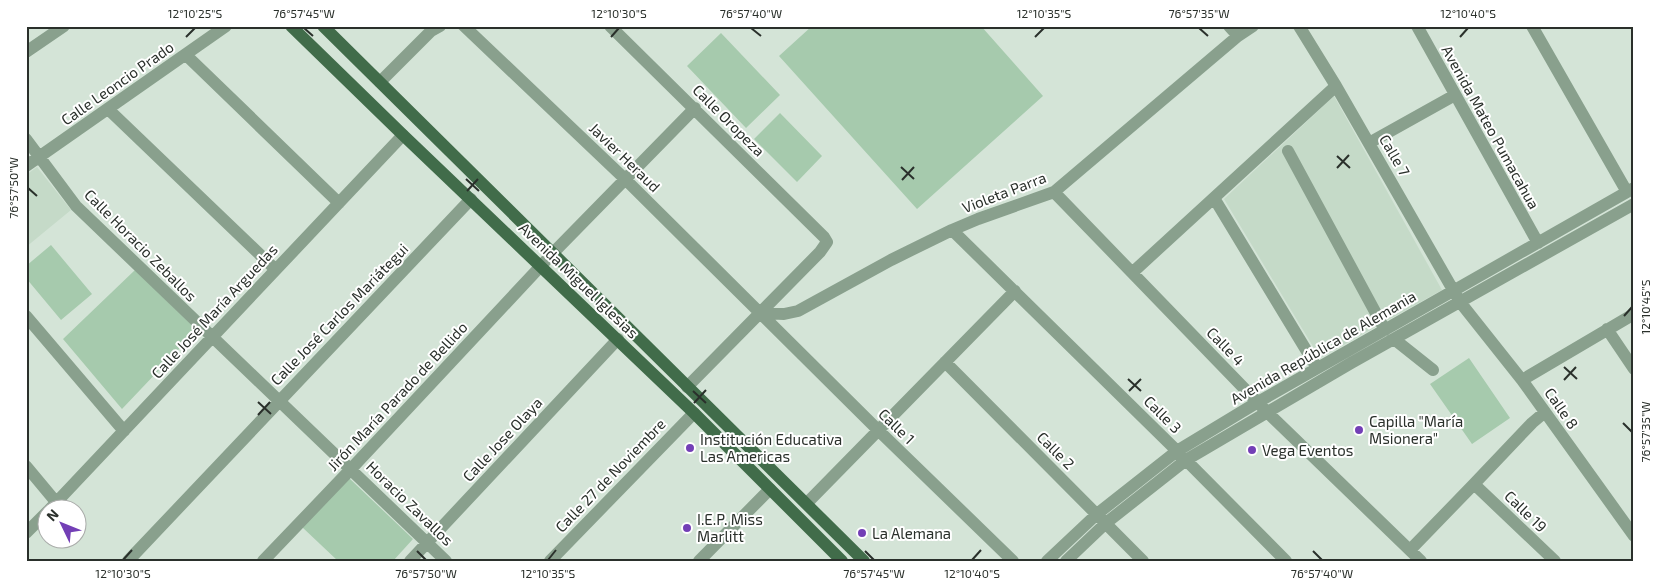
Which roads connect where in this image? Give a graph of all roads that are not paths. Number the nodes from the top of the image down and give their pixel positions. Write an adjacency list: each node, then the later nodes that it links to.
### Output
1 (64, 26): 14 (street)
2 (226, 26): 15 (street, Calle Leoncio Prado)
3 (291, 26): 21 (main road, Avenida Miguel Iglesias)
4 (323, 26): 16 (main road, Avenida Miguel Iglesias)
5 (440, 26): 16 (street)
6 (464, 26): 27 (street, Javier Heraud)
7 (610, 26): 19 (street, Calle Oropeza)
8 (1229, 26): 13 (street)
9 (1253, 26): 13 (street, Violeta Parra)
10 (1299, 26): 17 (street, Calle 7)
11 (1532, 26): 28 (street)
12 (1418, 27): 18 (street, Avenida Mateo Pumacahua)
13 (1238, 36): 29 (street, Violeta Parra)
14 (26, 52)
15 (186, 54): 20 (street, Calle Leoncio Prado); 32 (street)
16 (380, 82): 36 (main road, Avenida Miguel Iglesias)
17 (1336, 86): 23 (street, Calle 7); 30 (street)
18 (1455, 95): 23 (street); 35 (street, Avenida Mateo Pumacahua)
19 (695, 108): 27 (street, Jirón María Parado de Bellido); 42 (street, Calle Oropeza)
20 (108, 109): 25 (street, Calle Leoncio Prado); 38 (street)
21 (403, 136): 31 (main road, Avenida Miguel Iglesias); 32 (street, Calle José María Arguedas)
22 (26, 139): 25 (street, Calle Horacio Zeballos)
23 (1369, 143): 41 (street, Calle 7)
24 (1288, 151): 46 (street)
25 (39, 158): 26 (street, Calle Leoncio Prado); 47 (street, Calle Horacio Zeballos)
26 (26, 166)
27 (625, 179): 36 (street, Jirón María Parado de Bellido); 42 (street, Javier Heraud)
28 (1630, 190): 35 (street, Avenida República de Alemania)
29 (1054, 192): 34 (street, Violeta Parra); 39 (street, Calle 4)
30 (1214, 198): 39 (street); 50 (street)
31 (471, 200): 37 (main road, Avenida Miguel Iglesias); 55 (street, Calle José Carlos Mariátegui)
32 (340, 202): 38 (street, Calle José María Arguedas)
33 (1634, 204): 41 (street, Avenida República de Alemania)
34 (952, 230): 40 (street, Calle 3); 42 (street, Violeta Parra)
35 (1538, 243): 41 (street, Avenida República de Alemania)
36 (553, 253): 37 (street, Jirón María Parado de Bellido); 54 (main road, Avenida Miguel Iglesias)
37 (540, 266): 48 (main road, Avenida Miguel Iglesias); 64 (street, Jirón María Parado de Bellido)
38 (275, 270): 47 (street, Calle José María Arguedas)
39 (1133, 272): 56 (street, Calle 4)
40 (1015, 291): 49 (street); 62 (street, Calle 3)
41 (1457, 296): 46 (street, Avenida República de Alemania); 53 (street, Calle 8)
42 (761, 313): 54 (street); 60 (street, Calle 1)
43 (1634, 314): 45 (street)
44 (26, 316): 61 (street)
45 (1607, 329): 51 (street); 53 (street)
46 (1389, 334): 50 (street, Avenida República de Alemania); 52 (street); 57 (street, Avenida República de Alemania)
47 (211, 337): 55 (street, Calle Horacio Zeballos); 61 (street, Calle José María Arguedas)
48 (618, 339): 59 (main road, Avenida Miguel Iglesias); 74 (street, Calle Jose Olaya)
49 (945, 362): 60 (street); 70 (street, Calle 2)
50 (1317, 368): 56 (street, Avenida República de Alemania)
51 (1634, 369)
52 (1433, 370)
53 (1522, 380): 58 (street, Calle 8)
54 (687, 387): 69 (main road, Avenida Miguel Iglesias)
55 (279, 401): 64 (street, Calle Horacio Zeballos); 76 (street, Calle José Carlos Mariátegui)
56 (1258, 402): 57 (street, Calle 4); 62 (street, Avenida República de Alemania)
57 (1267, 412): 62 (street, Avenida República de Alemania); 75 (street, Calle 4)
58 (1545, 412): 65 (street); 73 (street, Calle 8)
59 (694, 413): 66 (main road, Avenida Miguel Iglesias); 80 (street, Calle 27 de Noviembre)
60 (878, 430): 69 (street); 84 (street, Calle 1)
61 (124, 431): 68 (street, Calle José María Arguedas)
62 (1181, 456): 70 (street, Avenida República de Alemania); 88 (street, Calle 3)
63 (26, 466): 67 (street)
64 (351, 469): 74 (street, Horacio Zavallos); 77 (street, Jirón María Parado de Bellido)
65 (1474, 484): 75 (street); 90 (street, Calle 19)
66 (770, 489): 81 (street); 82 (main road, Avenida Miguel Iglesias)
67 (46, 500)
68 (59, 500)
69 (807, 503): 83 (main road, Avenida Miguel Iglesias)
70 (1101, 518): 85 (street, Avenida República de Alemania); 86 (street, Avenida República de Alemania); 87 (street, Calle 2)
71 (38, 521): 72 (street, Calle José María Arguedas)
72 (26, 533)
73 (1634, 536)
74 (428, 542): 78 (street, Calle Jose Olaya); 79 (street, Horacio Zavallos)
75 (1410, 550): 89 (street, Calle 4)
76 (128, 561)
77 (263, 561)
78 (410, 561)
79 (446, 561)
80 (550, 561)
81 (699, 561)
82 (842, 561)
83 (864, 561)
84 (1013, 561)
85 (1048, 561)
86 (1066, 561)
87 (1143, 561)
88 (1286, 561)
89 (1421, 561)
90 (1554, 561)

